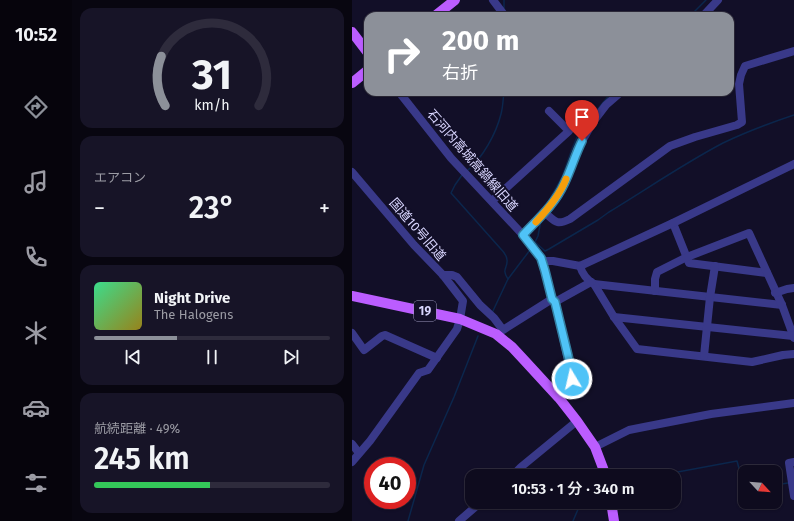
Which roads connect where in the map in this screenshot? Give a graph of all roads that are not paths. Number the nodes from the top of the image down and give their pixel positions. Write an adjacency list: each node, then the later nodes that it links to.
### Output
1 (454, 0): 4 (main road)
2 (493, 0): 5 (street)
3 (718, 0): 6 (street)
4 (440, 12)
5 (502, 12)
6 (706, 12)
7 (352, 32): 8 (main road)
8 (364, 48)
9 (794, 51): 18 (street)
10 (364, 73): 11 (main road)
11 (352, 83)
12 (402, 96): 17 (street, 石河内高城高鍋線旧道)
13 (616, 96): 18 (street)
14 (549, 111): 17 (street)
15 (794, 164): 19 (street)
16 (352, 172): 26 (street, 国道10号旧道)
17 (492, 201): 20 (street, 石河内高城高鍋線旧道)
18 (544, 212): 20 (street)
19 (673, 223): 21 (street); 23 (street)
20 (523, 235): 22 (street, 石河内高城高鍋線旧道)
21 (687, 257): 24 (street); 25 (street); 29 (street)
22 (542, 261): 23 (street); 33 (street, 石河内高城高鍋線旧道)
23 (580, 266): 27 (street)
24 (715, 266): 25 (street); 32 (street)
25 (767, 273): 30 (street)
26 (443, 275): 33 (street, 国道10号旧道); 36 (street)
27 (592, 283): 29 (street); 33 (street); 35 (street)
28 (794, 288): 30 (street)
29 (655, 291): 32 (street)
30 (775, 293): 34 (street)
31 (352, 296): 36 (main road, 19)
32 (710, 297): 34 (street); 37 (street)
33 (554, 301): 43 (street, 石河内高城高鍋線旧道)
34 (782, 305): 39 (street)
35 (614, 317): 37 (street); 41 (street)
36 (460, 318): 42 (street); 43 (main road, 19)
37 (707, 327): 39 (street); 41 (street)
38 (352, 333): 42 (street)
39 (794, 337)
40 (794, 354): 41 (street)
41 (704, 356)
42 (437, 358): 48 (street)
43 (559, 398): 45 (main road, 19)
44 (794, 403): 47 (street)
45 (577, 421): 47 (main road, 19); 51 (street)
46 (352, 444): 48 (street)
47 (595, 447): 52 (main road, 19)
48 (360, 453): 49 (street)
49 (352, 462)
50 (794, 462): 53 (street)
51 (518, 469)
52 (603, 469)
53 (794, 496)
54 (473, 509): 56 (street)
55 (612, 509): 57 (main road)
56 (459, 521)
57 (614, 521)

